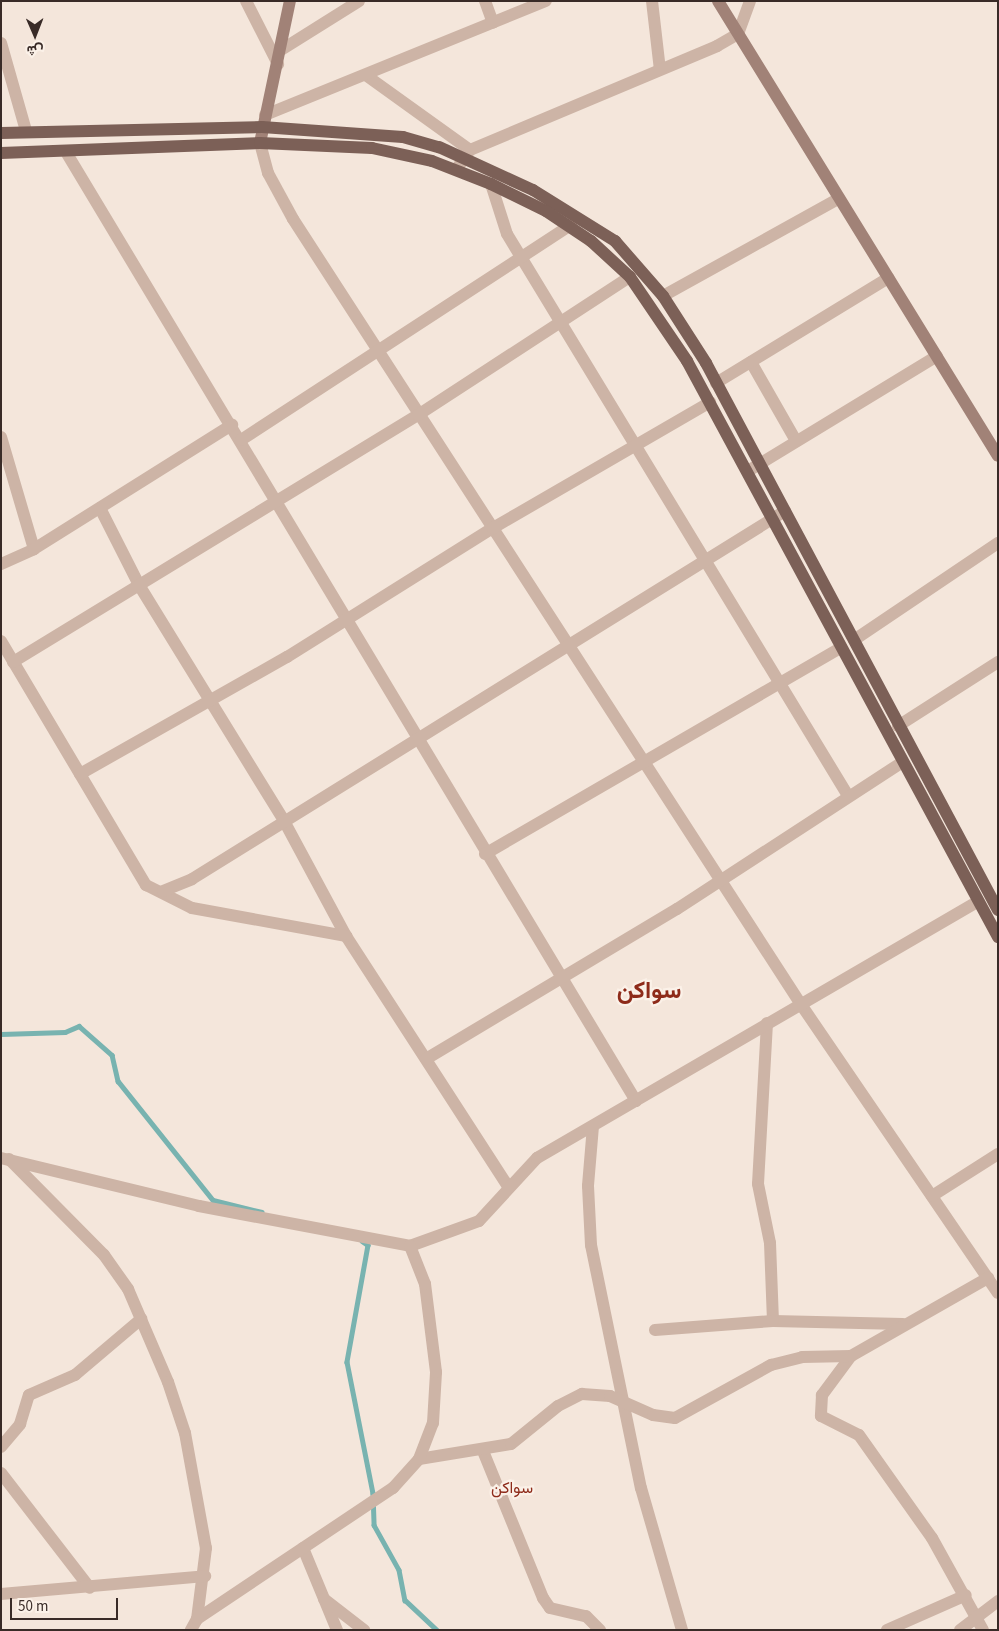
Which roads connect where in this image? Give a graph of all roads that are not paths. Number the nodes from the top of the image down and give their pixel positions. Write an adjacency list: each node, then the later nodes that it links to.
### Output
1 (246, 1): 13 (street)
2 (290, 1): 12 (street)
3 (359, 1): 12 (street)
4 (485, 1): 9 (street)
5 (546, 1): 9 (street)
6 (652, 1): 14 (street)
7 (718, 1): 10 (street)
8 (750, 1): 10 (street)
9 (493, 23): 15 (street)
10 (738, 34): 14 (street); 25 (street)
11 (1, 43): 17 (street)
12 (280, 50): 13 (street)
13 (278, 64): 16 (street)
14 (660, 70): 22 (street)
15 (368, 76): 16 (street); 22 (street)
16 (264, 121): 17 (main road); 19 (street); 22 (main road)
17 (26, 131): 18 (main road)
18 (1, 132)
19 (260, 143): 20 (main road); 23 (main road); 32 (street)
20 (66, 152): 21 (main road); 38 (street)
21 (1, 154)
22 (468, 154): 23 (street); 30 (main road)
23 (456, 170): 24 (main road)
24 (491, 184): 26 (main road); 27 (street)
25 (838, 199): 29 (street); 30 (street)
26 (571, 225): 27 (street); 28 (main road)
27 (521, 257): 31 (street); 32 (street)
28 (630, 277): 31 (street); 36 (main road)
29 (888, 278): 33 (street); 34 (street)
30 (663, 296): 35 (main road)
31 (561, 320): 37 (street); 42 (street)
32 (378, 349): 37 (street); 40 (street)
33 (937, 356): 41 (street); 43 (street)
34 (751, 362): 35 (street); 41 (street)
35 (716, 383): 44 (main road)
36 (710, 402): 42 (street); 45 (main road)
37 (418, 415): 46 (street); 50 (street)
38 (232, 424): 40 (street); 47 (street)
39 (1, 438): 52 (street)
40 (241, 440): 46 (street)
41 (796, 441): 44 (street)
42 (635, 446): 50 (street); 53 (street)
43 (998, 456)
44 (760, 462): 45 (street); 48 (main road)
45 (748, 471): 49 (main road)
46 (277, 499): 55 (street); 56 (street)
47 (100, 508): 52 (street); 55 (street)
48 (785, 511): 49 (street); 57 (main road)
49 (771, 518): 53 (street); 60 (main road)
50 (493, 528): 56 (street); 59 (street)
51 (998, 543): 57 (street)
52 (34, 549): 54 (street)
53 (702, 562): 59 (street); 63 (street)
54 (1, 564)
55 (139, 584): 61 (street); 64 (street)
56 (348, 616): 64 (street); 66 (street)
57 (854, 640): 65 (main road)
58 (1, 641): 61 (street)
59 (569, 646): 66 (street); 67 (street)
60 (841, 648): 63 (street); 68 (main road)
61 (13, 662): 69 (street)
62 (998, 662): 65 (street)
63 (780, 684): 67 (street); 70 (street)
64 (206, 701): 69 (street); 71 (street)
65 (898, 726): 75 (main road)
66 (418, 739): 71 (street); 72 (street)
67 (644, 760): 72 (street); 73 (street)
68 (901, 763): 70 (street); 76 (main road)
69 (80, 774): 74 (street)
70 (847, 794): 73 (street)
71 (283, 819): 74 (street); 78 (street)
72 (485, 854): 80 (street)
73 (719, 878): 80 (street); 81 (street)
74 (163, 891): 78 (street)
75 (993, 892): 76 (street); 77 (main road)
76 (976, 902): 79 (main road); 81 (street)
77 (998, 910)
78 (346, 936): 83 (street)
79 (998, 937)
80 (562, 980): 83 (street); 84 (street)
81 (800, 1003): 82 (street); 89 (street)
82 (767, 1023): 84 (street); 94 (street)
83 (426, 1059): 88 (street)
84 (636, 1100): 85 (street)
85 (593, 1126): 88 (street); 98 (street)
86 (998, 1154): 89 (street)
87 (4, 1157): 90 (street); 93 (street)
88 (508, 1186): 90 (street)
89 (932, 1196): 91 (street)
90 (410, 1246): 101 (street)
91 (988, 1278): 92 (street); 95 (street)
92 (998, 1293)
93 (141, 1319): 99 (street); 104 (street)
94 (773, 1321): 95 (street); 96 (street)
95 (904, 1324): 97 (street)
96 (656, 1330)
97 (851, 1356): 98 (street); 107 (street)
98 (621, 1399): 100 (street); 115 (street)
99 (1, 1447)
100 (483, 1452): 101 (street); 114 (street)
101 (419, 1459): 103 (street)
102 (1, 1473): 105 (street)
103 (303, 1548): 108 (street); 111 (street)
104 (204, 1576): 105 (street); 111 (street)
105 (90, 1588): 106 (street)
106 (1, 1594)
107 (966, 1595): 110 (street); 116 (street)
108 (324, 1599): 112 (street); 113 (street)
109 (998, 1601): 110 (street)
110 (977, 1618): 117 (street); 118 (street)
111 (194, 1625)
112 (336, 1630)
113 (364, 1630)
114 (600, 1630)
115 (682, 1630)
116 (887, 1630)
117 (960, 1630)
118 (983, 1630)

